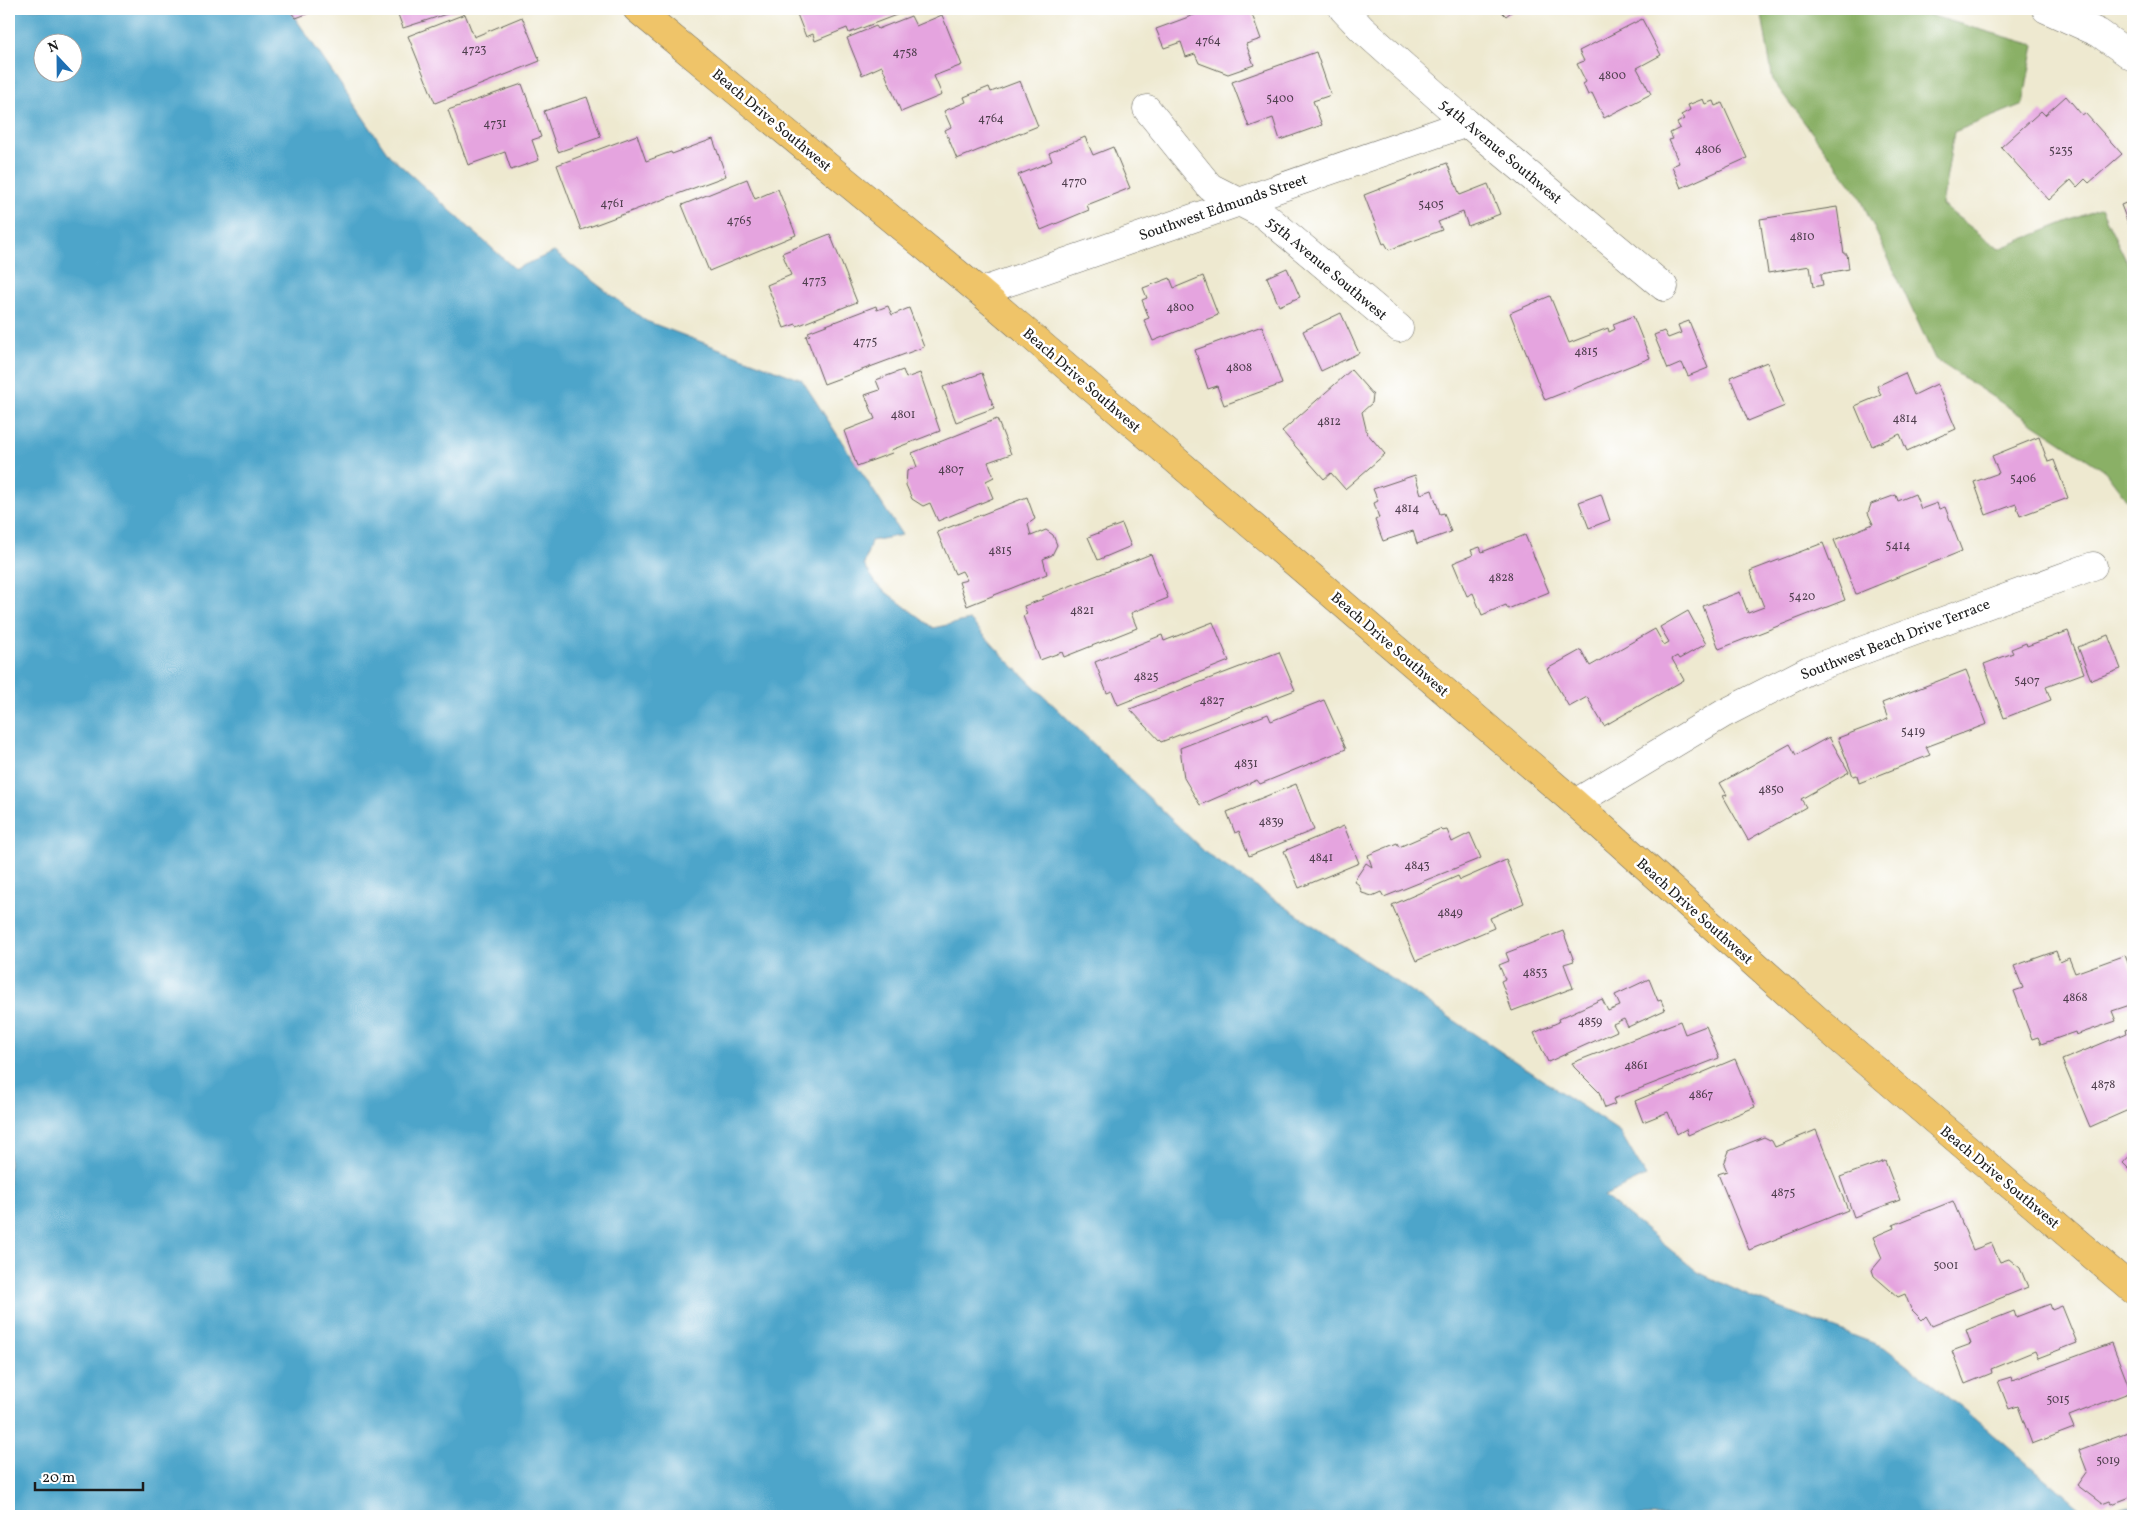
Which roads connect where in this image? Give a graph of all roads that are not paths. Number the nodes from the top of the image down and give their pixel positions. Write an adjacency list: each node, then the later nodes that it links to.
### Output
1 (638, 9): 9 (main road, Beach Drive Southwest)
2 (1344, 9): 6 (street, 54th Avenue Southwest)
3 (2046, 9): 4 (street)
4 (2133, 57)
5 (1147, 109): 7 (street, 55th Avenue Southwest)
6 (1467, 124): 7 (street, Southwest Edmunds Street); 8 (street, 54th Avenue Southwest)
7 (1239, 201): 9 (street, Southwest Edmunds Street); 10 (street, 55th Avenue Southwest)
8 (1664, 287)
9 (980, 292): 12 (main road, Beach Drive Southwest)
10 (1399, 328)
11 (2093, 566): 12 (street, Southwest Beach Drive Terrace)
12 (1574, 803): 13 (main road, Beach Drive Southwest)
13 (2133, 1290)

